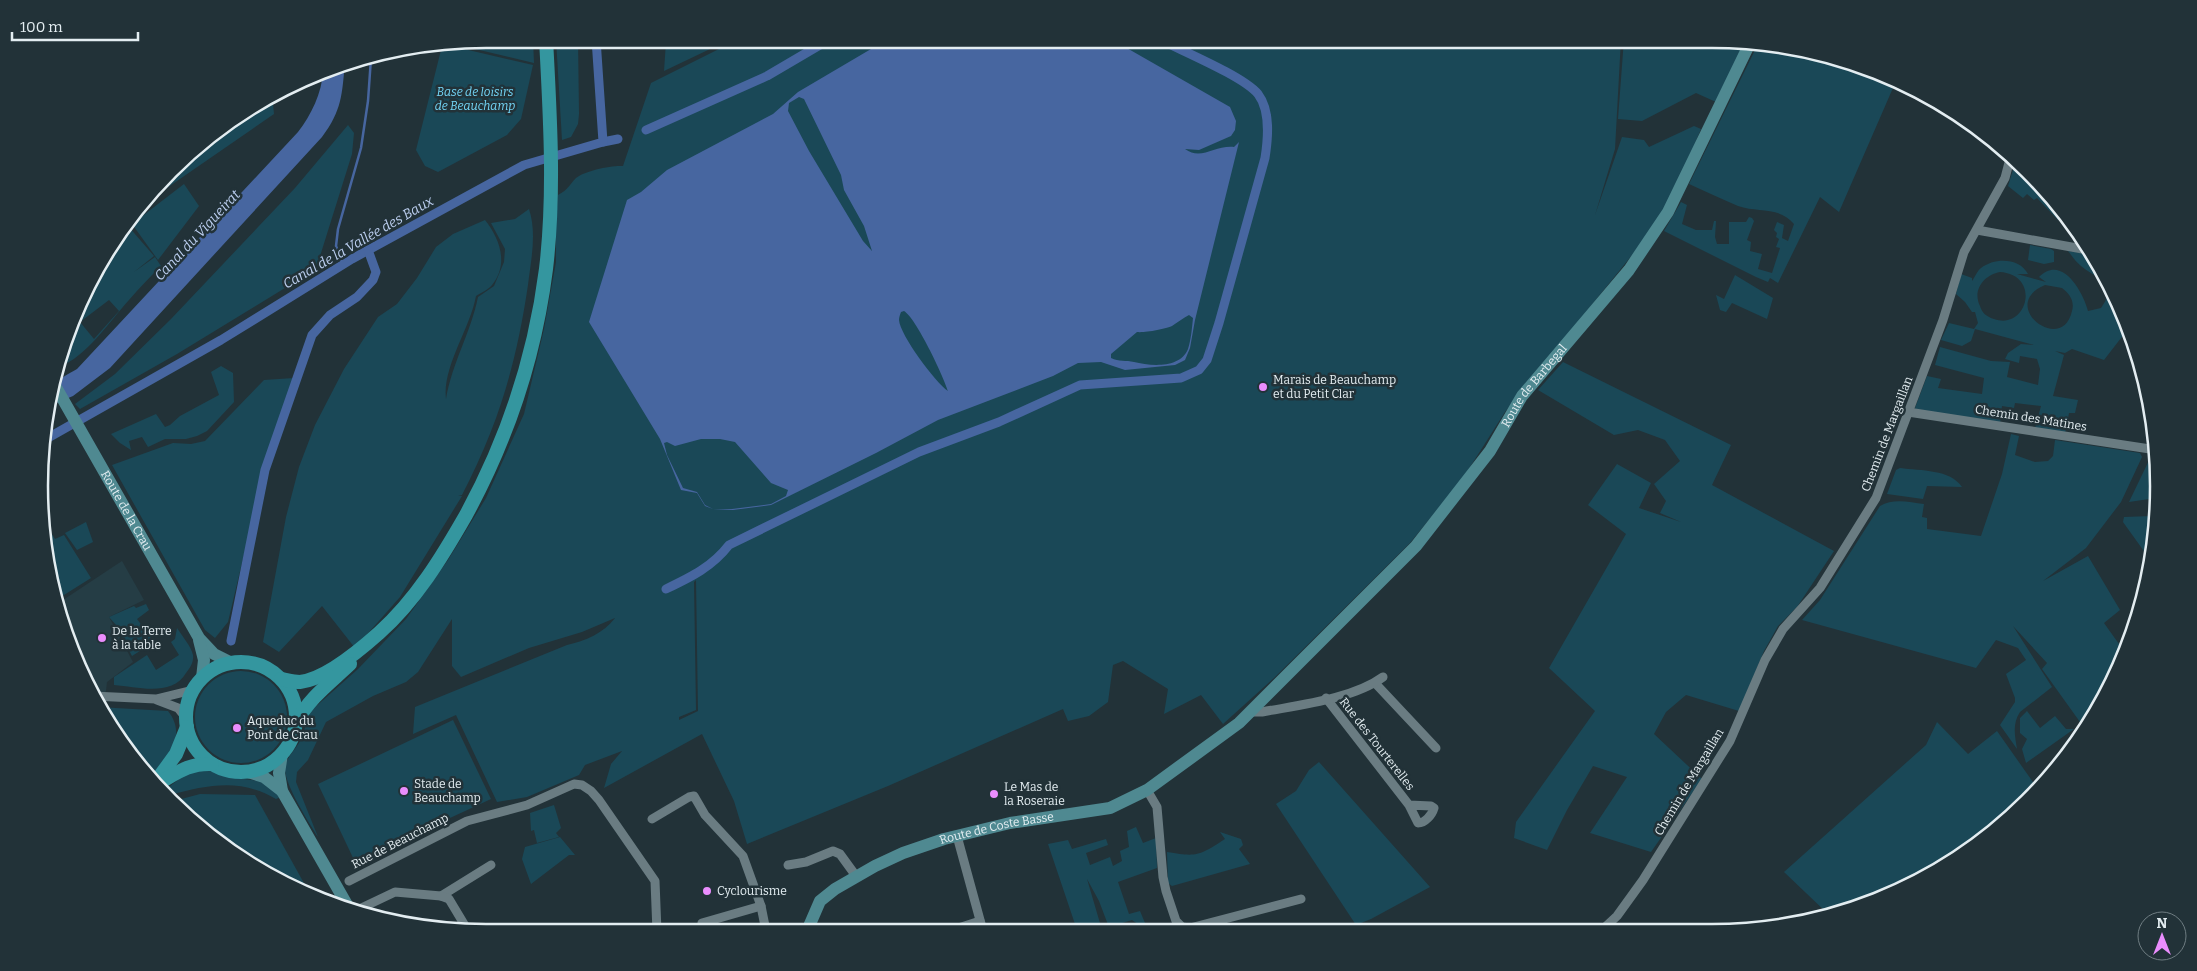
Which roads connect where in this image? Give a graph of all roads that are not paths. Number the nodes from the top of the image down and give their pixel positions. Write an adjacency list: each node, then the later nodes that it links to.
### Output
1 (546, 48): 10 (main road)
2 (1747, 49): 17 (street, Route de Barbegal)
3 (2009, 164): 4 (street, Chemin de Margaillan)
4 (1977, 230): 5 (street); 7 (street, Chemin de Margaillan)
5 (2080, 249)
6 (58, 391): 9 (street, Route de la Crau)
7 (1908, 412): 8 (street, Chemin des Matines); 54 (street, Chemin de Margaillan)
8 (2148, 449)
9 (198, 638): 11 (street); 13 (street)
10 (368, 643): 14 (main road); 23 (main road)
11 (232, 663): 13 (main road); 14 (main road)
12 (1383, 677): 15 (street)
13 (202, 678): 16 (main road)
14 (281, 679): 23 (main road)
15 (1375, 683): 19 (street); 24 (street)
16 (193, 690): 20 (street); 22 (main road)
17 (1271, 690): 21 (street, Route de Coste Basse)
18 (102, 697): 20 (street)
19 (1326, 698): 21 (street); 32 (street, Rue des Tourterelles)
20 (156, 700): 22 (street)
21 (1252, 712): 31 (street, Route de Coste Basse)
22 (186, 723): 26 (main road); 28 (main road)
23 (296, 724): 25 (main road)
24 (1436, 748)
25 (282, 754): 27 (main road); 30 (street)
26 (212, 764): 27 (main road); 29 (main road)
27 (248, 772): 30 (street)
28 (160, 778)
29 (162, 780)
30 (282, 790): 41 (street)
31 (1147, 790): 34 (street, Route de Coste Basse); 52 (street)
32 (1409, 805)
33 (652, 819): 43 (street)
34 (957, 836): 37 (street, Route de Coste Basse); 44 (street)
35 (491, 865): 39 (street)
36 (788, 865): 37 (street)
37 (856, 876): 49 (street, Route de Coste Basse)
38 (349, 880): 47 (street, Rue de Beauchamp)
39 (441, 896): 42 (street); 45 (street)
40 (1301, 899): 53 (street)
41 (344, 900)
42 (364, 906)
43 (761, 906): 46 (street); 48 (street)
44 (980, 921): 50 (street); 51 (street)
45 (464, 923)
46 (702, 923)
47 (657, 924)
48 (765, 924)
49 (810, 924)
50 (971, 924)
51 (981, 924)
52 (1179, 924)
53 (1205, 924)
54 (1608, 924)

